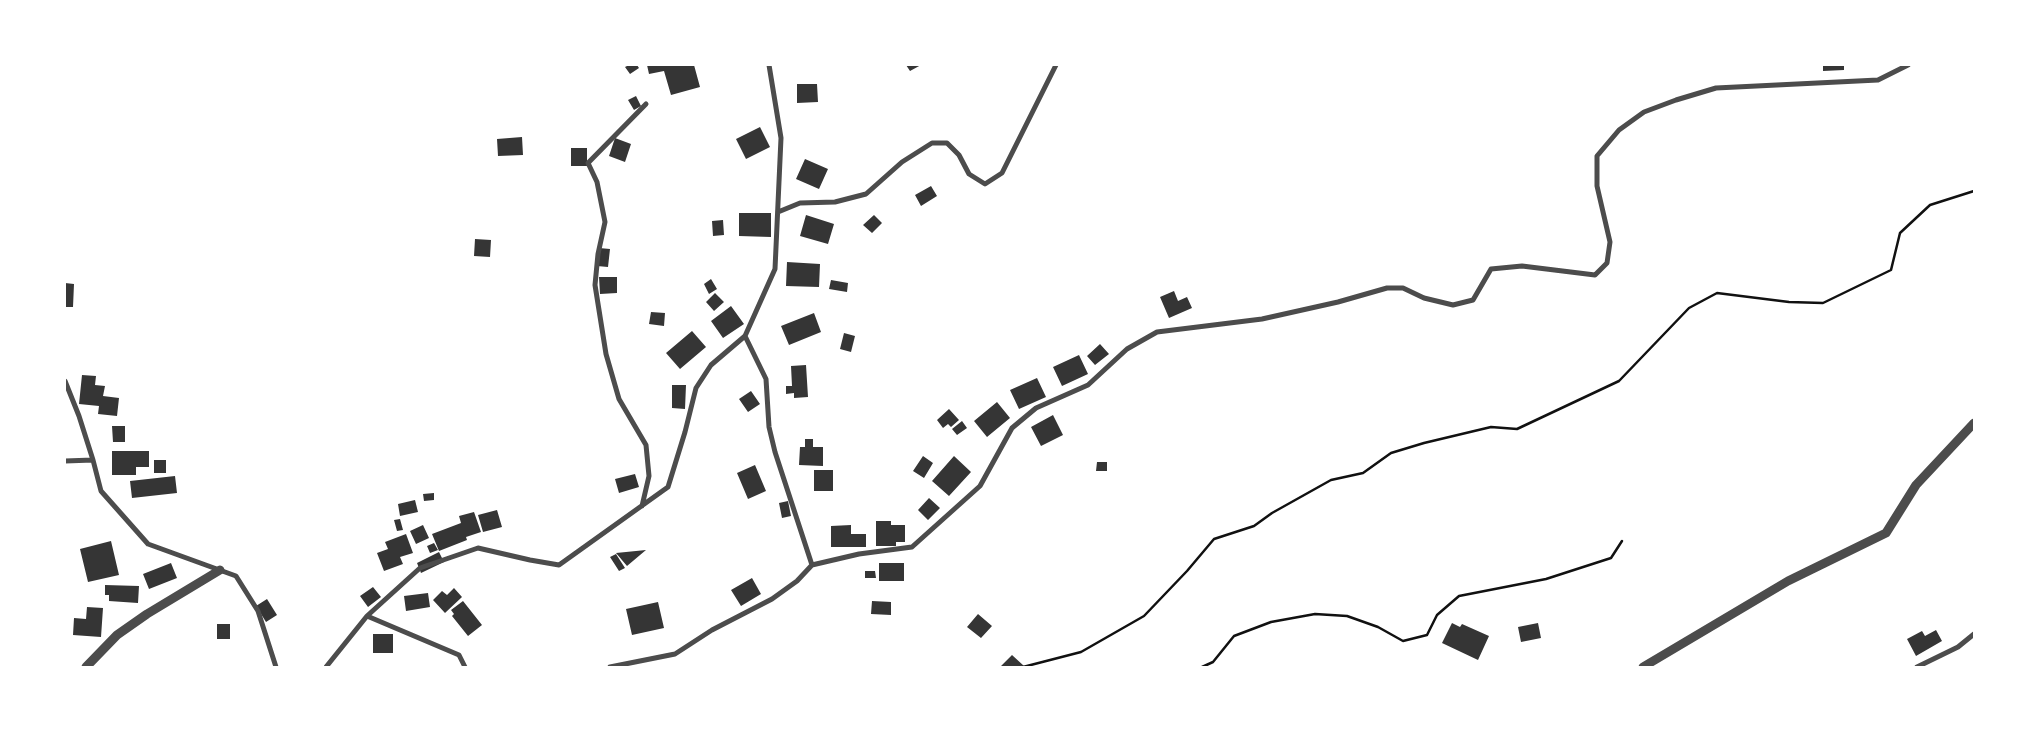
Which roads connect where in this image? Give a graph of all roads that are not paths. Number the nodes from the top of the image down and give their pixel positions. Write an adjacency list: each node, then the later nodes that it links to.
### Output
1 (769, 65): 5 (street)
2 (1056, 65): 5 (street)
3 (1908, 65): 12 (street)
4 (646, 104): 11 (street)
5 (778, 212): 6 (street)
6 (745, 336): 11 (street); 12 (street)
7 (65, 381): 9 (street)
8 (1974, 423): 22 (street)
9 (93, 460): 10 (street); 13 (street)
10 (65, 461)
11 (642, 507): 14 (street)
12 (812, 565): 16 (street)
13 (220, 570): 17 (street); 18 (street)
14 (366, 616): 19 (street); 20 (street)
15 (1974, 634): 23 (street)
16 (634, 665): 21 (street)
17 (86, 667)
18 (276, 667)
19 (326, 667)
20 (465, 667)
21 (610, 667)
22 (1643, 667)
23 (1917, 667)

